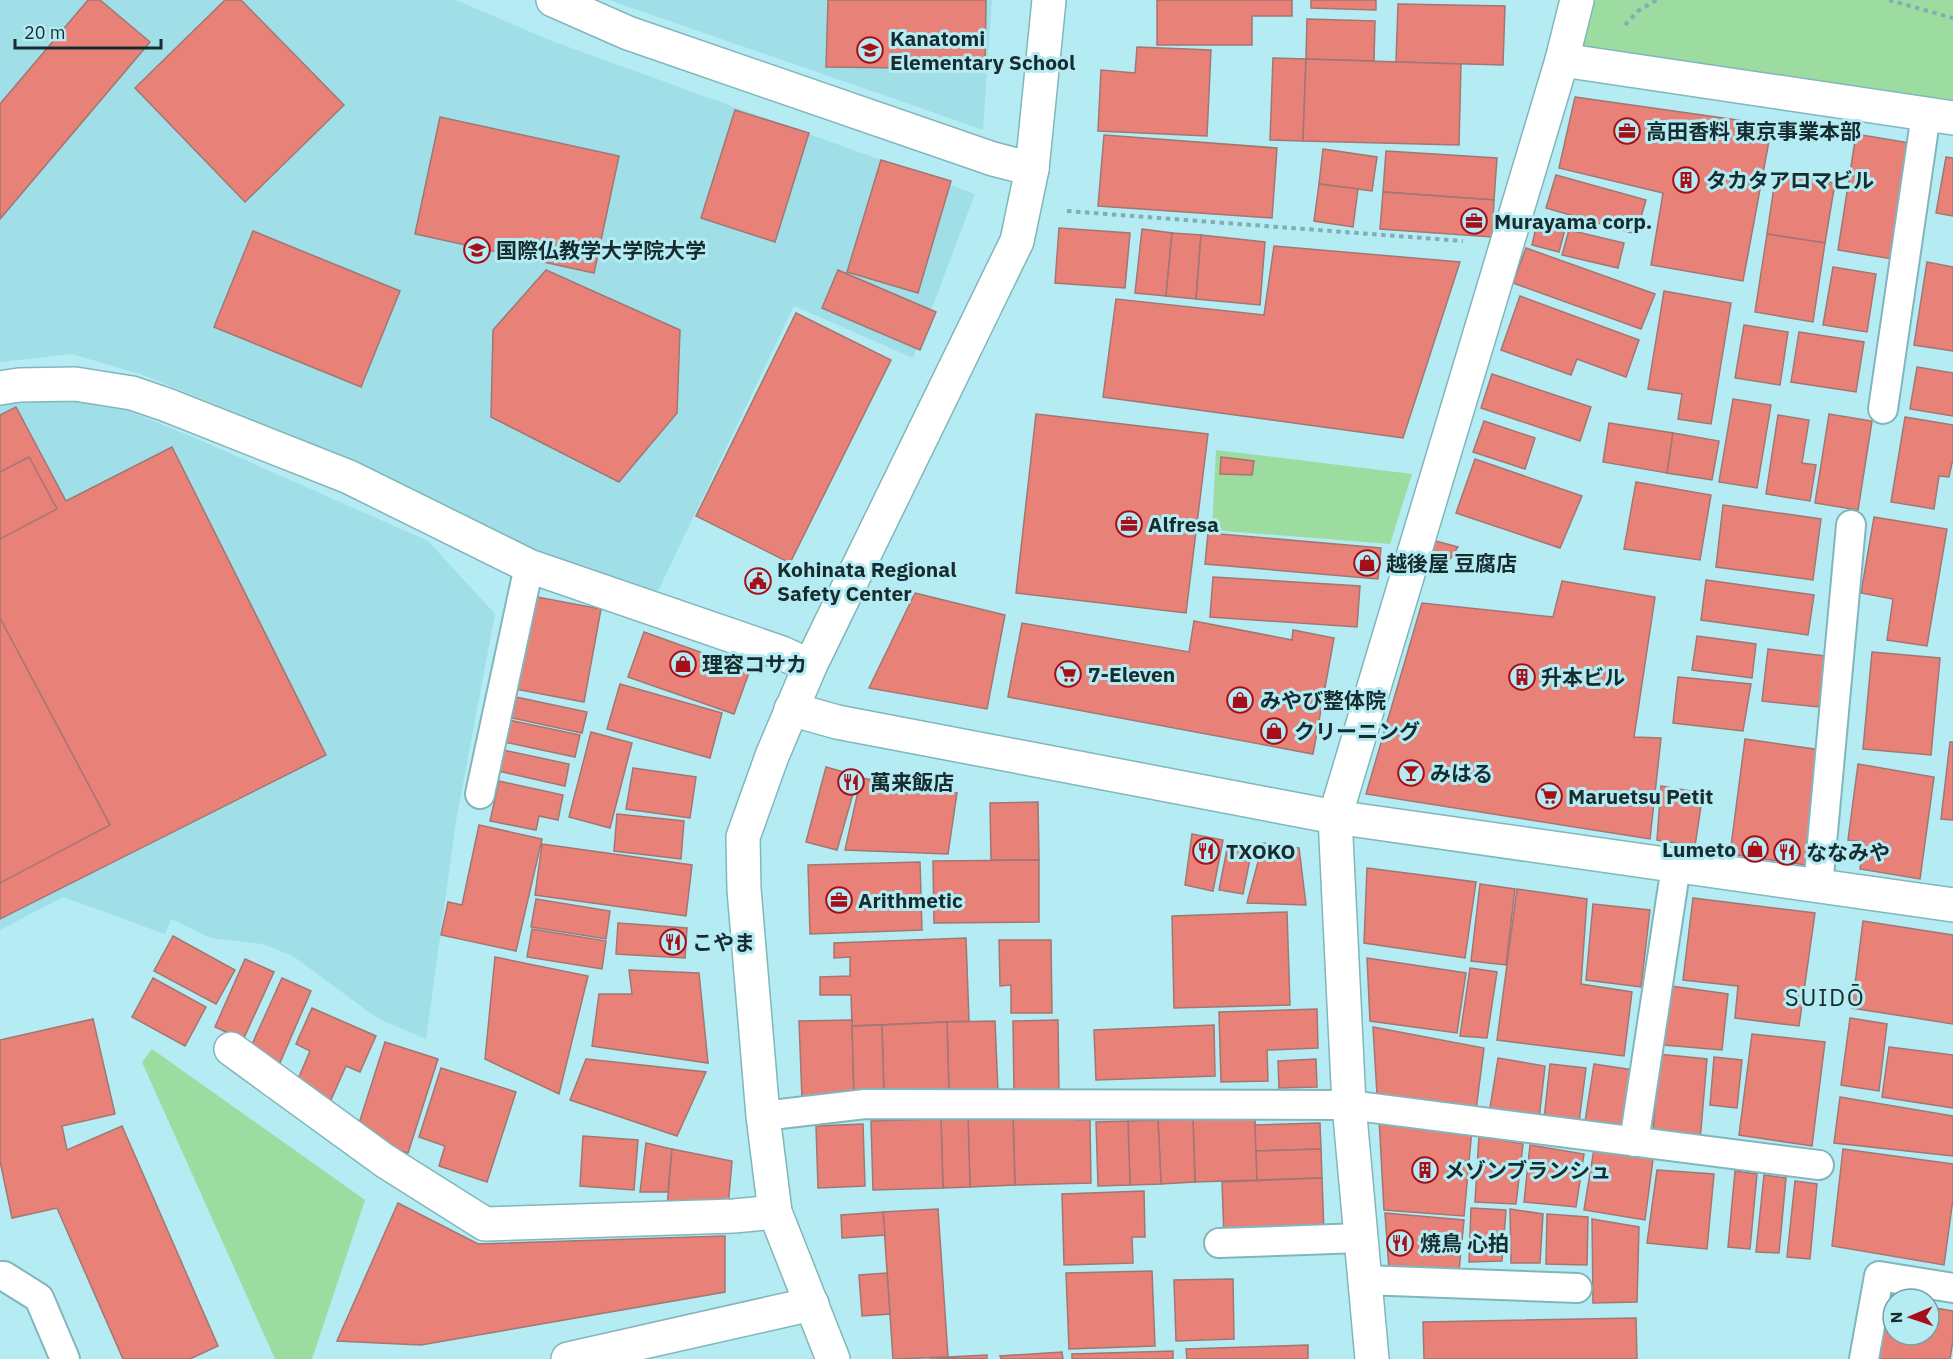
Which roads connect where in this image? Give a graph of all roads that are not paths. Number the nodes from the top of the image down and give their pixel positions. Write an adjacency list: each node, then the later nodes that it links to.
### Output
1 (553, 0): 6 (street)
2 (1049, 0): 6 (street)
3 (1577, 0): 4 (street)
4 (1562, 60): 5 (street); 14 (street)
5 (1939, 116): 8 (lane)
6 (1032, 170): 11 (street)
7 (0, 388): 10 (street)
8 (1883, 409)
9 (1851, 525): 16 (lane)
10 (529, 566): 11 (street); 13 (lane)
11 (810, 666): 12 (street)
12 (791, 709): 14 (street); 20 (street)
13 (480, 794)
14 (1335, 818): 15 (street); 19 (street)
15 (1676, 866): 16 (street); 21 (lane)
16 (1818, 887): 17 (street)
17 (1953, 905)
18 (231, 1049): 23 (street)
19 (1349, 1106): 20 (lane); 21 (lane); 24 (street)
20 (763, 1116): 23 (street)
21 (1634, 1142): 22 (lane)
22 (1819, 1165)
23 (775, 1212): 30 (street)
24 (1361, 1239): 25 (lane); 27 (street)
25 (1219, 1244)
26 (0, 1276): 31 (lane)
27 (1364, 1280): 28 (lane); 34 (street)
28 (1578, 1288)
29 (1953, 1288): 35 (lane)
30 (813, 1304): 32 (street); 33 (street)
31 (65, 1359)
32 (568, 1359)
33 (833, 1359)
34 (1372, 1359)
35 (1864, 1359)

